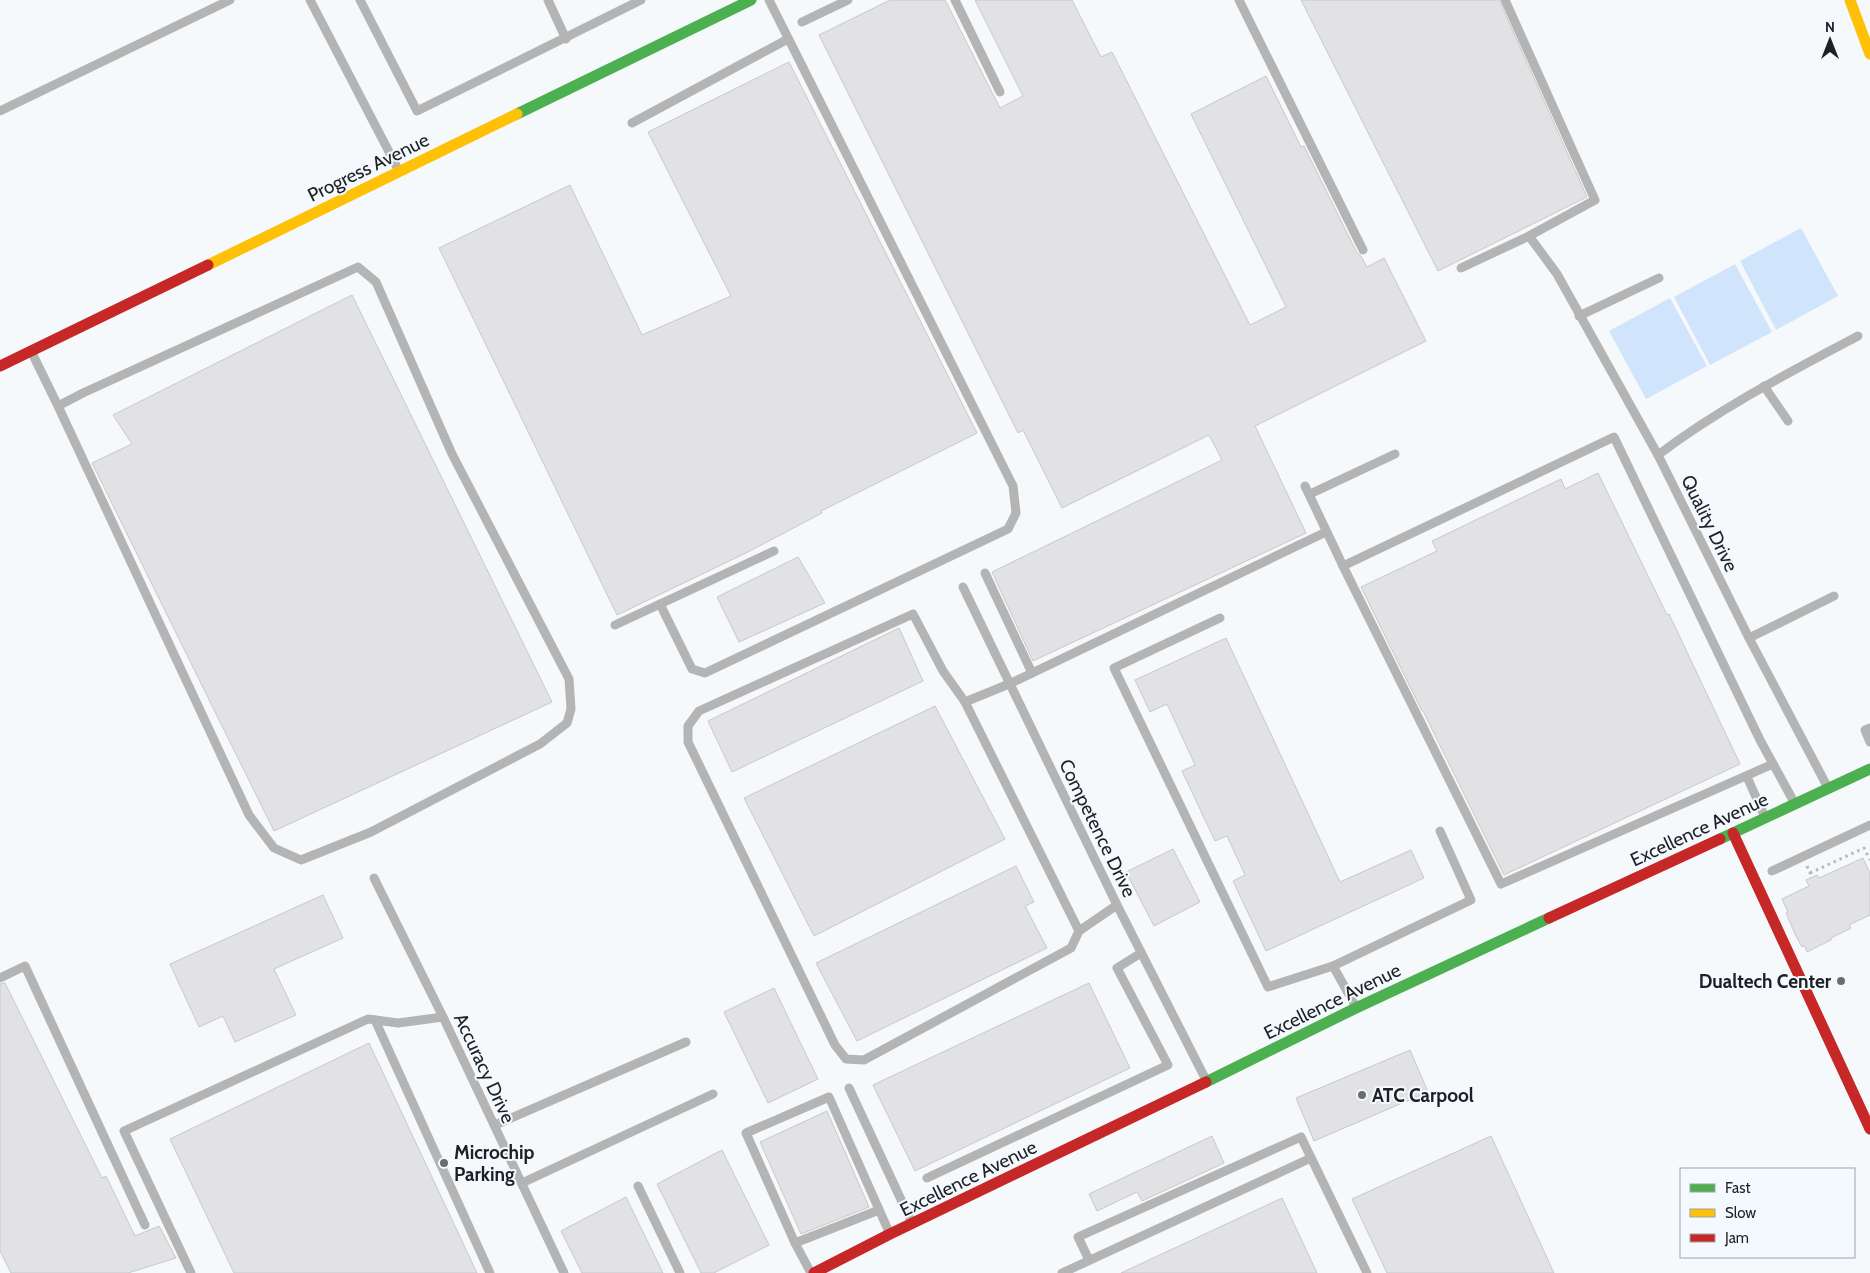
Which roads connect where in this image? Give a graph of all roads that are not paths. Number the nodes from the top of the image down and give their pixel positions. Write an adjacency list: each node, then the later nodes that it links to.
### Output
1 (230, 0): 18 (lane)
2 (310, 0): 20 (lane)
3 (360, 0): 14 (lane)
4 (548, 0): 14 (lane)
5 (641, 0): 14 (lane)
6 (751, 0): 20 (street, Progress Avenue)
7 (769, 0): 15 (lane)
8 (848, 0): 13 (lane)
9 (955, 0): 17 (lane)
10 (1239, 0): 22 (lane)
11 (1505, 0): 21 (lane)
12 (1850, 0): 16 (street)
13 (802, 22)
14 (566, 38)
15 (788, 39): 19 (lane); 40 (lane)
16 (1870, 54)
17 (1000, 92)
18 (0, 111)
19 (632, 123)
20 (399, 171): 27 (street, Progress Avenue)
21 (1528, 236): 23 (lane); 25 (lane, Quality Drive)
22 (1363, 250)
23 (1461, 268)
24 (1659, 278): 25 (lane)
25 (1579, 316): 33 (lane, Quality Drive)
26 (1858, 336): 29 (lane)
27 (31, 351): 28 (street, Progress Avenue); 30 (lane)
28 (0, 366)
29 (1764, 386): 31 (lane); 33 (lane)
30 (58, 406): 30 (lane)
31 (1788, 421)
32 (1395, 454): 34 (lane)
33 (1658, 455): 43 (lane, Quality Drive)
34 (1326, 532): 36 (lane); 44 (lane)
35 (774, 551): 40 (lane)
36 (1343, 566): 49 (lane); 51 (lane)
37 (985, 574): 44 (lane)
38 (963, 587): 45 (lane, Competence Drive)
39 (1834, 596): 43 (lane)
40 (660, 604): 42 (lane)
41 (1220, 618): 63 (lane)
42 (616, 625)
43 (1749, 638): 52 (lane, Quality Drive)
44 (1032, 673): 45 (lane)
45 (1009, 684): 46 (lane); 60 (lane, Competence Drive)
46 (965, 702): 61 (lane); 61 (lane)
47 (1870, 728): 48 (lane)
48 (1870, 742)
49 (1773, 764): 51 (lane); 53 (lane)
50 (1870, 769): 52 (street, Excellence Avenue)
51 (1746, 777): 54 (lane)
52 (1828, 788): 53 (street, Excellence Avenue)
53 (1795, 804): 54 (street, Excellence Avenue)
54 (1766, 818): 57 (street, Excellence Avenue)
55 (1870, 825): 58 (lane)
56 (1440, 831): 63 (lane)
57 (1733, 833): 65 (street, Excellence Avenue); 73 (street)
58 (1772, 871)
59 (374, 878): 66 (lane, Accuracy Drive)
60 (1117, 905): 61 (lane); 62 (lane, Competence Drive)
61 (1078, 931)
62 (1141, 953): 69 (lane, Competence Drive); 75 (lane)
63 (1333, 966): 65 (lane)
64 (0, 978): 80 (lane)
65 (1356, 1008): 69 (street, Excellence Avenue)
66 (443, 1017): 67 (lane); 72 (lane, Accuracy Drive)
67 (375, 1020): 84 (lane); 85 (lane)
68 (686, 1042): 72 (lane)
69 (1207, 1082): 79 (street, Excellence Avenue)
70 (849, 1088): 79 (lane)
71 (713, 1094): 76 (lane)
72 (494, 1125): 76 (lane, Accuracy Drive)
73 (1870, 1129)
74 (1311, 1158): 83 (lane); 83 (lane); 90 (lane)
75 (927, 1178)
76 (522, 1183): 86 (lane, Accuracy Drive)
77 (638, 1186): 87 (lane)
78 (879, 1210): 81 (lane); 82 (lane); 82 (lane)
79 (912, 1224): 81 (street, Excellence Avenue)
80 (145, 1225)
81 (890, 1234): 88 (street, Excellence Avenue)
82 (796, 1243): 88 (lane)
83 (1089, 1260): 89 (lane)
84 (192, 1273)
85 (490, 1273)
86 (564, 1273)
87 (680, 1273)
88 (812, 1273)
89 (1062, 1273)
90 (1367, 1273)

